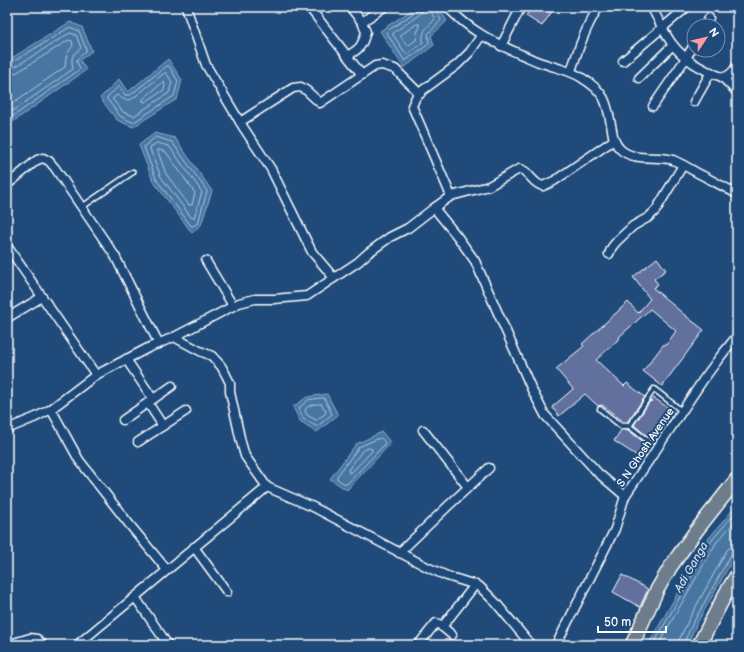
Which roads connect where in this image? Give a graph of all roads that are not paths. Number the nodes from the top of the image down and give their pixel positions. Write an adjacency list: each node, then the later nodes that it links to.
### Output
1 (186, 7): 28 (street)
2 (309, 7): 15 (street)
3 (350, 7): 10 (street)
4 (384, 7): 10 (street)
5 (447, 7): 12 (street)
6 (521, 7): 14 (street)
7 (599, 7): 19 (street)
8 (651, 7): 11 (street)
9 (687, 7): 11 (street)
10 (362, 22): 15 (street)
11 (663, 28): 13 (street); 17 (street)
12 (481, 36): 14 (street); 25 (street)
13 (673, 45): 16 (street); 23 (street)
14 (501, 46): 19 (street)
15 (347, 56): 21 (street)
16 (686, 58): 20 (street); 27 (street)
17 (623, 61)
18 (737, 66): 22 (street)
19 (571, 72): 29 (street)
20 (711, 72): 22 (street); 26 (street)
21 (362, 75): 25 (street); 28 (street)
22 (722, 77): 24 (street)
23 (639, 78)
24 (737, 92)
25 (420, 94): 34 (street)
26 (694, 102)
27 (653, 106)
28 (240, 122): 40 (street)
29 (614, 140): 30 (street); 34 (street)
30 (683, 165): 33 (street); 38 (street)
31 (133, 172): 35 (lane)
32 (7, 185): 35 (street)
33 (737, 194)
34 (451, 196): 36 (street)
35 (82, 208): 46 (street)
36 (434, 208): 40 (street); 66 (street)
37 (7, 246): 41 (street)
38 (609, 254)
39 (206, 261): 42 (street)
40 (334, 278): 42 (street)
41 (42, 297): 43 (street); 48 (street)
42 (233, 306): 45 (street)
43 (7, 318)
44 (737, 336): 54 (street, S N Ghosh Avenue)
45 (174, 337): 46 (street); 64 (street)
46 (159, 344): 47 (street)
47 (126, 359): 48 (street); 50 (street)
48 (96, 375): 51 (street)
49 (172, 386): 50 (street)
50 (150, 401): 55 (street); 56 (street)
51 (51, 409): 58 (street); 69 (street)
52 (600, 409): 57 (lane)
53 (186, 411): 56 (street)
54 (683, 411): 57 (lane); 66 (street, S N Ghosh Avenue)
55 (123, 420)
56 (163, 426): 61 (street)
57 (629, 426): 60 (lane)
58 (7, 429)
59 (423, 430): 65 (street)
60 (647, 440)
61 (138, 442)
62 (489, 468): 65 (street)
63 (737, 479): 83 (main road)
64 (267, 487): 67 (street); 68 (street)
65 (468, 487): 68 (street)
66 (625, 496): 82 (street, S N Ghosh Avenue)
67 (194, 547): 69 (street); 72 (street)
68 (399, 553): 71 (street)
69 (167, 570): 73 (street)
70 (735, 582): 84 (main road)
71 (475, 585): 74 (street); 81 (street)
72 (227, 592)
73 (136, 597): 78 (street); 79 (street)
74 (442, 627): 75 (street); 80 (street)
75 (452, 635)
76 (7, 645): 77 (street)
77 (43, 645)
78 (77, 645)
79 (168, 645)
80 (418, 645)
81 (531, 645)
82 (556, 645)
83 (632, 645)
84 (699, 645)

